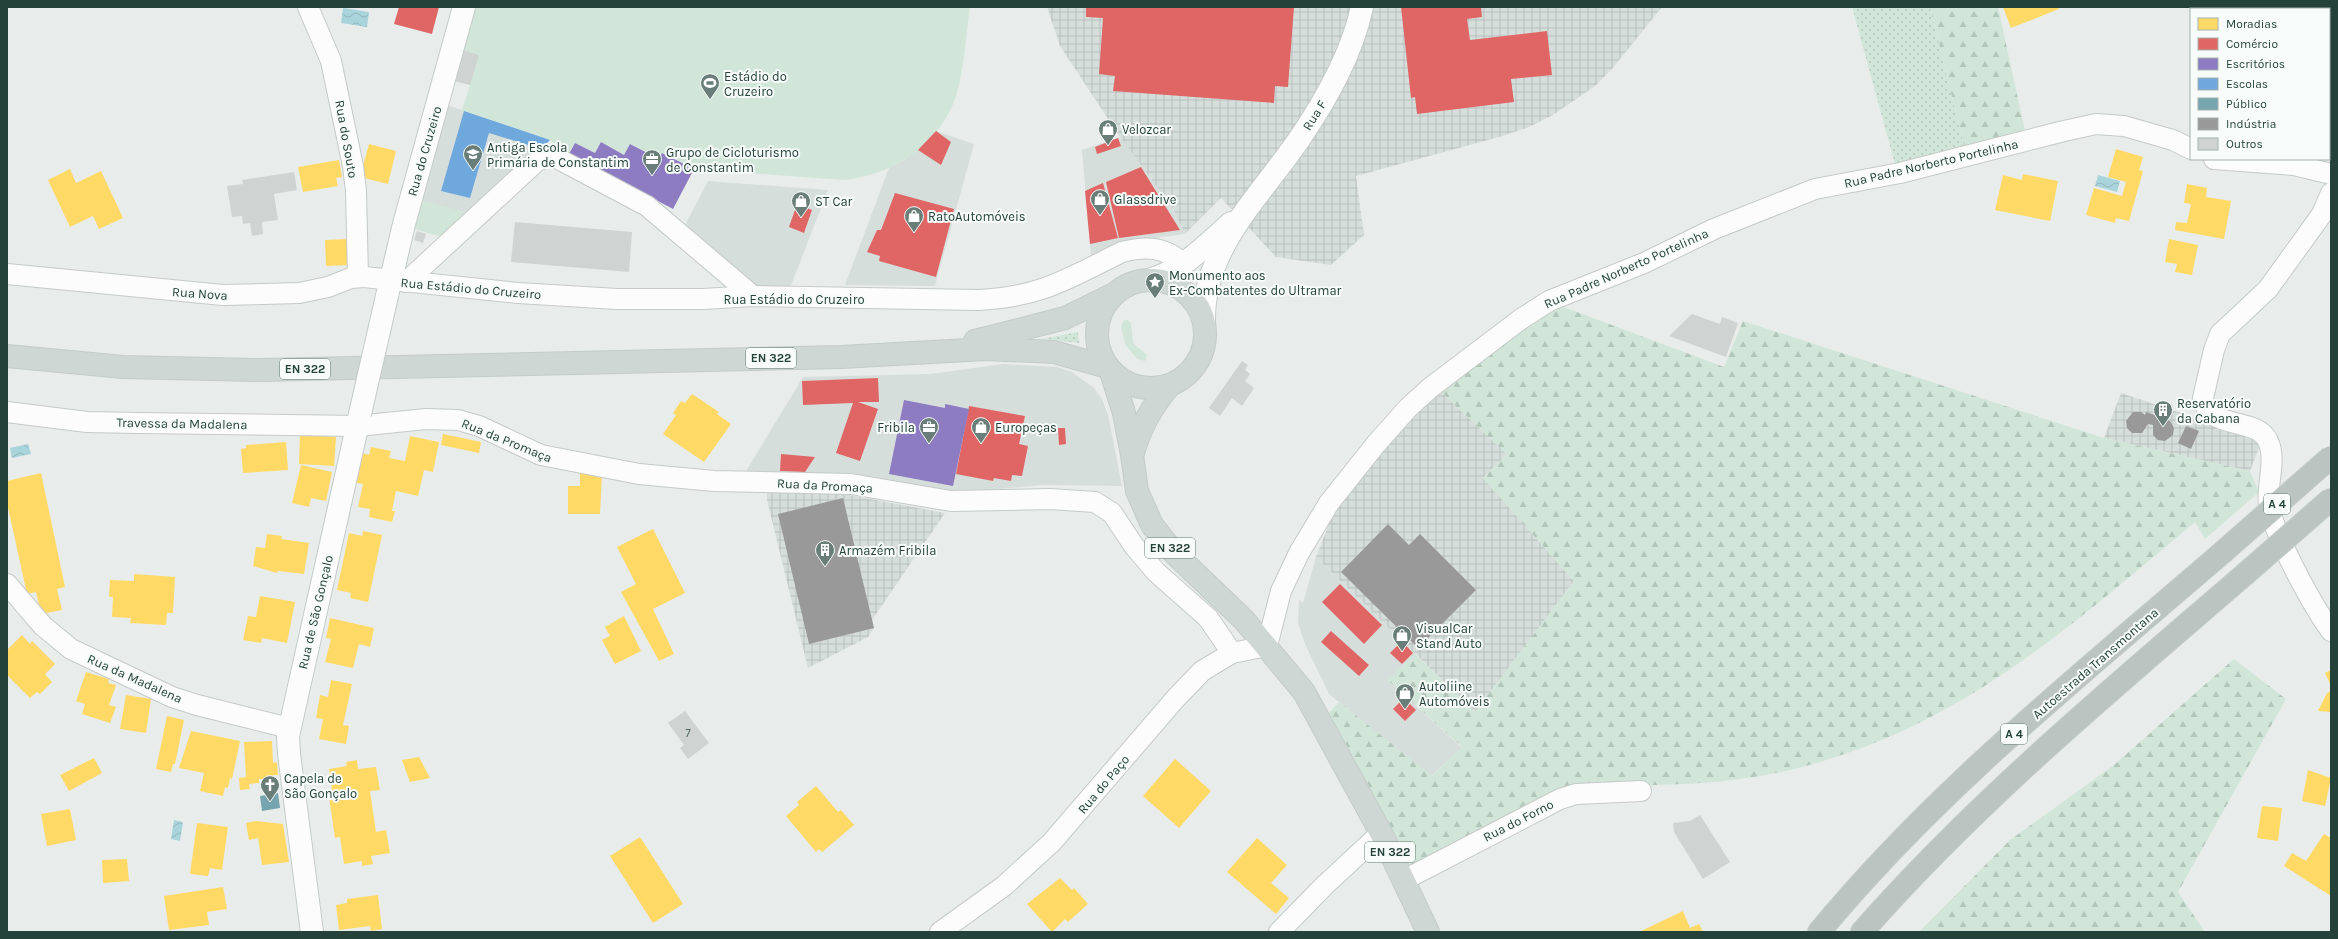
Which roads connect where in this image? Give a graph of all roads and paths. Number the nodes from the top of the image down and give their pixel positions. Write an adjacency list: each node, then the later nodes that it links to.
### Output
1 (308, 7): 11 (street, Rua do Souto)
2 (464, 7): 13 (street, Rua do Cruzeiro)
3 (1362, 7): 8 (street, Rua F)
4 (2183, 143): 28 (street, Rua Padre Norberto Portelinha)
5 (2229, 160): 6 (street)
6 (2331, 174)
7 (2331, 193): 27 (street)
8 (1244, 211): 9 (street); 16 (street)
9 (1183, 264): 12 (street); 15 (street, Rua Estádio do Cruzeiro)
10 (7, 274): 11 (street, Rua Nova)
11 (358, 277): 13 (street, Rua Nova)
12 (1152, 279): 14 (main road, EN 322); 16 (main road, EN 322)
13 (395, 286): 15 (street, Rua Estádio do Cruzeiro); 15 (street); 22 (street, Rua de São Gonçalo, bridge)
14 (1113, 294): 17 (main road, EN 322); 19 (main road, EN 322)
15 (754, 296)
16 (1204, 320): 20 (main road, EN 322)
17 (940, 350): 18 (main road, EN 322); 19 (main road, EN 322)
18 (7, 356)
19 (1109, 370): 20 (main road, EN 322); 23 (main road, EN 322)
20 (1170, 385): 23 (main road, EN 322)
21 (7, 412): 22 (street, Travessa da Madalena)
22 (359, 420): 29 (street, Rua da Promaça); 30 (street, Rua de São Gonçalo)
23 (1132, 454): 28 (main road, EN 322)
24 (2331, 457): 38 (highway, Autoestrada Transmontana / A 4, bridge)
25 (2331, 499): 39 (highway, A 4, bridge)
26 (7, 584): 30 (street, Rua da Madalena)
27 (2331, 631)
28 (1267, 646): 29 (street, Rua do Paço); 32 (main road, EN 322)
29 (1232, 653): 35 (street, Rua do Paço)
30 (289, 728): 34 (street, Rua de São Gonçalo)
31 (1641, 791): 33 (street, Rua do Forno)
32 (1381, 833): 33 (main road, EN 322); 36 (street)
33 (1404, 880): 37 (main road, EN 322)
34 (312, 932)
35 (940, 932)
36 (1279, 932)
37 (1428, 932)
38 (1820, 932)
39 (1862, 932)

